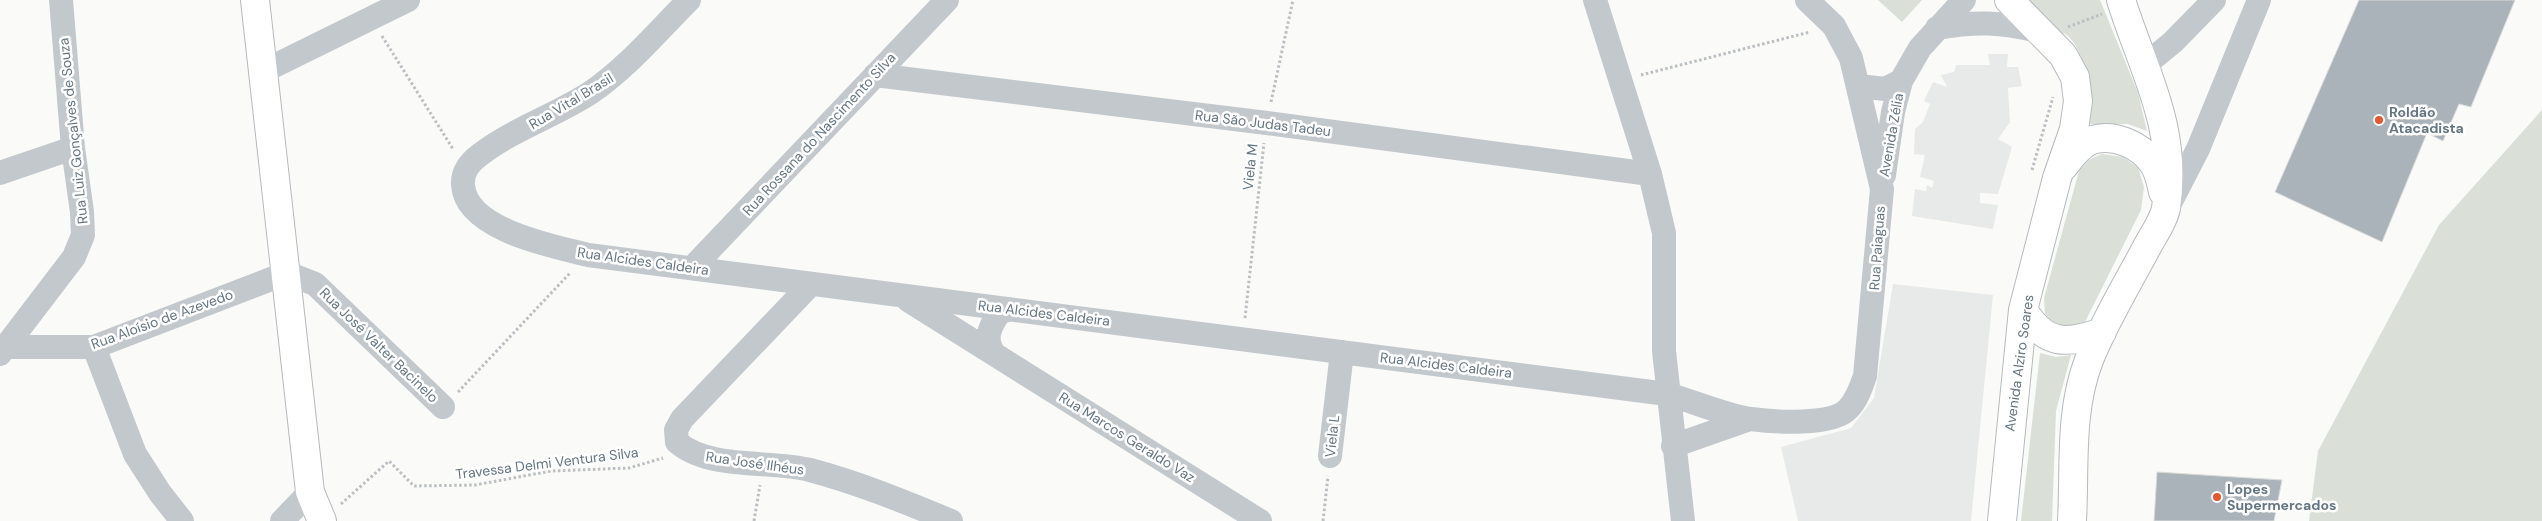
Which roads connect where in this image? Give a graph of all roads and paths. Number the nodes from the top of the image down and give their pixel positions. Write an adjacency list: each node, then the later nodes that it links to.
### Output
1 (61, 0): 25 (street, Rua Luiz Gonçalves de Souza)
2 (255, 0): 19 (main road)
3 (408, 0): 14 (street)
4 (689, 0): 26 (street, Rua Vital Brasil)
5 (947, 0): 20 (street, Rua Rossana do Nascimento Silva)
6 (1293, 0): 24 (path, Viela M)
7 (1595, 0): 21 (street)
8 (1807, 0): 15 (street, Rua Paiaguas)
9 (1964, 0): 16 (street, Avenida Zélia)
10 (2010, 0): 17 (main road)
11 (2214, 0): 18 (street)
12 (2259, 0): 31 (street)
13 (2121, 2): 17 (path); 18 (main road)
14 (372, 19): 19 (street); 26 (path)
15 (1834, 26): 21 (path); 23 (street, Rua Paiaguas)
16 (1937, 28): 17 (street); 22 (street, Avenida Zélia)
17 (2038, 31): 29 (main road)
18 (2145, 64): 31 (main road)
19 (264, 71): 34 (main road)
20 (875, 75): 24 (street, Rua São Judas Tadeu); 33 (street, Rua Rossana do Nascimento Silva)
21 (1621, 81): 28 (street)
22 (1901, 81): 23 (street, Avenida Zélia); 30 (street, Avenida Zélia)
23 (1859, 86): 30 (street, Rua Paiaguas)
24 (1267, 123): 28 (street, Rua São Judas Tadeu); 40 (path, Viela M)
25 (73, 148): 27 (street); 42 (street, Rua Luiz Gonçalves de Souza)
26 (466, 169): 32 (street, Rua Alcides Caldeira)
27 (0, 173)
28 (1650, 174): 45 (street)
29 (2057, 178): 31 (main road); 38 (main road, Avenida Alziro Soares)
30 (1882, 189): 47 (street, Rua Paiaguas)
31 (2166, 210): 39 (main road)
32 (588, 255): 33 (street, Rua Alcides Caldeira); 46 (path)
33 (692, 268): 35 (street, Rua Alcides Caldeira)
34 (287, 273): 41 (street, Rua Aloísio de Azevedo); 46 (street, Rua José Valter Bacinelo); 52 (main road)
35 (811, 284): 36 (street, Rua Alcides Caldeira); 49 (street, Rua José Ilhéus)
36 (901, 295): 37 (street, Rua Alcides Caldeira); 44 (street, Rua Marcos Geraldo Vaz)
37 (1009, 309): 40 (street, Rua Alcides Caldeira); 44 (street)
38 (2023, 310): 39 (main road); 61 (main road, Avenida Alziro Soares)
39 (2102, 332): 62 (main road)
40 (1243, 339): 43 (street, Rua Alcides Caldeira)
41 (94, 347): 42 (street, Rua Aloísio de Azevedo); 54 (street)
42 (2, 351)
43 (1342, 352): 45 (street, Rua Alcides Caldeira); 50 (street, Viela L)
44 (994, 354): 58 (street, Rua Marcos Geraldo Vaz)
45 (1667, 394): 47 (street, Rua Paiaguas); 48 (street)
46 (443, 407)
47 (1750, 419): 48 (street, Rua Paiaguas)
48 (1673, 446): 60 (street)
49 (687, 451): 51 (street, Rua José Ilhéus); 53 (path, Travessa Delmi Ventura Silva)
50 (1330, 456): 59 (path, Viela L)
51 (764, 464): 56 (path); 57 (street, Rua José Ilhéus)
52 (310, 492): 53 (main road); 55 (street)
53 (331, 513)
54 (182, 521)
55 (282, 521)
56 (754, 521)
57 (951, 521)
58 (1260, 521)
59 (1323, 521)
60 (1683, 521)
61 (2002, 521)
62 (2072, 521)

